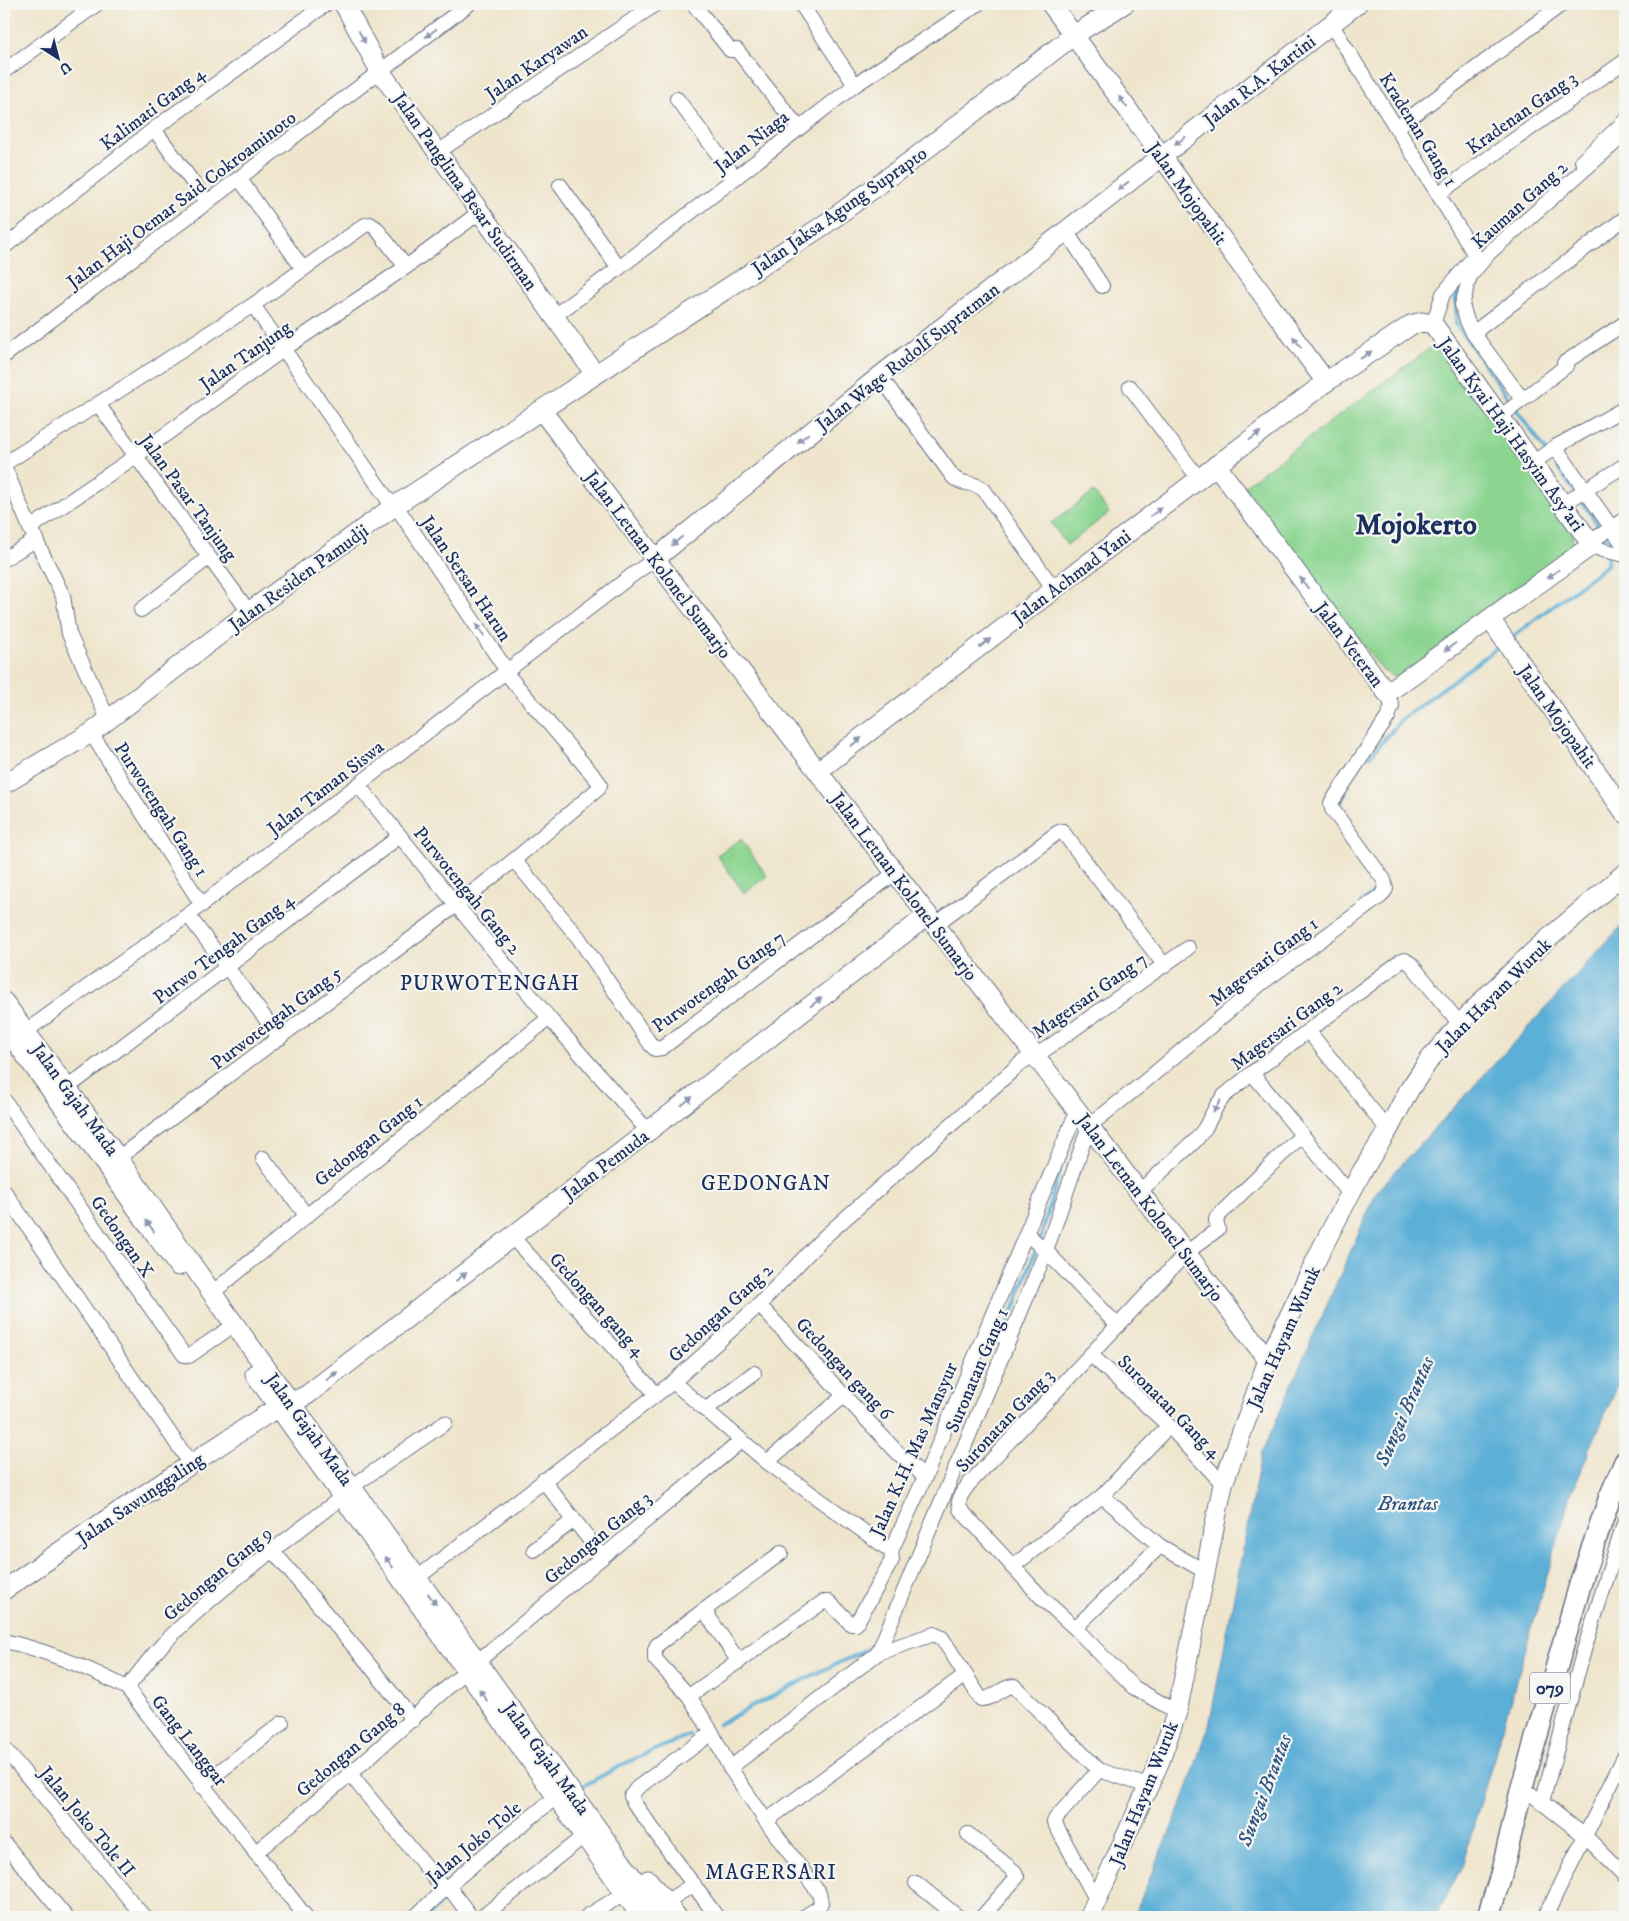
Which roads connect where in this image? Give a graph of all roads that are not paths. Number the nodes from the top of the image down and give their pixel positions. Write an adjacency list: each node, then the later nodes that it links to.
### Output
1 (97, 4): 16 (street)
2 (326, 4): 23 (street, Kalimati Gang 4)
3 (344, 4): 17 (street, Jalan Panglima Besar Sudirman, one-way to 17)
4 (469, 4): 17 (street, Jalan Haji Oemar Said Cokroaminoto, one-way to 17)
5 (656, 4): 26 (street, Jalan Karyawan)
6 (801, 4): 18 (street)
7 (978, 4): 18 (street, Jalan Niaga)
8 (1051, 4): 14 (street, Jalan Mojopahit)
9 (1124, 4): 14 (street, Jalan Jaksa Agung Suprapto)
10 (1357, 4): 13 (street, Jalan R.A. Kartini)
11 (1562, 4): 22 (street)
12 (695, 6): 21 (street)
13 (1331, 24): 22 (street, Kradenan Gang 1); 27 (street, Jalan R.A. Kartini, one-way to 27)
14 (1074, 35): 27 (street, Jalan Mojopahit, one-way to 14); 49 (street, Jalan Jaksa Agung Suprapto)
15 (1625, 61): 31 (street, Kradenan Gang 3)
16 (4, 71)
17 (380, 71): 26 (street, Jalan Panglima Besar Sudirman); 29 (street, Jalan Haji Oemar Said Cokroaminoto)
18 (855, 85): 21 (street, Jalan Niaga)
19 (677, 99): 28 (street)
20 (1625, 121): 25 (street)
21 (798, 127): 28 (street, Jalan Niaga)
22 (1396, 128): 31 (street, Kradenan Gang 1)
23 (154, 129): 32 (street); 36 (street, Kalimati Gang 4)
24 (1625, 134): 25 (street, Kauman Gang 2)
25 (1601, 149): 37 (street); 46 (street, Kauman Gang 2)
26 (438, 152): 33 (street, Jalan Panglima Besar Sudirman)
27 (1161, 156): 35 (street, Jalan Wage Rudolf Supratman, one-way to 35); 51 (street, Jalan Mojopahit, one-way to 27)
28 (735, 177): 40 (street, Jalan Niaga)
29 (239, 178): 32 (street, Jalan Haji Oemar Said Cokroaminoto); 39 (street)
30 (560, 185): 40 (street)
31 (1438, 194): 37 (street, Kradenan Gang 1)
32 (207, 202): 48 (street, Jalan Haji Oemar Said Cokroaminoto)
33 (480, 212): 38 (street, Jalan Tanjung); 43 (street, Jalan Panglima Besar Sudirman)
34 (1625, 218): 46 (street)
35 (1066, 231): 41 (street); 50 (street, Jalan Wage Rudolf Supratman)
36 (4, 247)
37 (1475, 256): 45 (street)
38 (406, 266): 39 (street); 47 (street, Jalan Tanjung)
39 (303, 268): 42 (street)
40 (619, 268): 43 (street, Jalan Niaga)
41 (1102, 286)
42 (253, 304): 47 (street, Jalan Sersan Harun); 53 (street)
43 (554, 316): 49 (street, Jalan Panglima Besar Sudirman)
44 (1625, 323): 54 (street)
45 (1433, 324): 51 (street, Jalan Achmad Yani, one-way to 45); 54 (street, Jalan Kyai Haji Hasyim Asy'ari)
46 (1473, 333): 54 (street, Kauman Gang 2)
47 (284, 349): 58 (street, Jalan Tanjung); 64 (street, Jalan Sersan Harun)
48 (4, 356)
49 (595, 374): 56 (street, Jalan Residen Pamudji)
50 (880, 376): 71 (street, Jalan Wage Rudolf Supratman, one-way to 71); 72 (street)
51 (1326, 382): 60 (street, Jalan Achmad Yani, one-way to 51)
52 (1130, 387): 62 (street)
53 (98, 404): 58 (street, Jalan Pasar Tanjung); 59 (street)
54 (1513, 406): 57 (street, Jalan Kyai Haji Hasyim Asy'ari)
55 (1625, 408): 57 (street)
56 (542, 411): 64 (street, Jalan Residen Pamudji); 71 (street, Jalan Letnan Kolonel Sumarjo)
57 (1546, 453): 63 (street, Jalan Kyai Haji Hasyim Asy'ari); 63 (street)
58 (136, 456): 66 (street, Jalan Tanjung); 69 (street, Jalan Pasar Tanjung)
59 (4, 465): 66 (street)
60 (1216, 465): 62 (street, Jalan Achmad Yani); 77 (street, Jalan Veteran, one-way to 60)
61 (1625, 465): 63 (street)
62 (1199, 479): 72 (street, Jalan Achmad Yani, one-way to 62)
63 (1576, 495): 67 (street, Jalan Kyai Haji Hasyim Asy'ari); 67 (street)
64 (395, 507): 74 (street, Jalan Residen Pamudji); 76 (street, Jalan Sersan Harun, one-way to 64)
65 (1625, 519): 67 (street)
66 (33, 534): 70 (street, Jalan Tanjung); 78 (street)
67 (1600, 539): 68 (street); 68 (street); 75 (street, Jalan Veteran, one-way to 75)
68 (1622, 551)
69 (208, 558): 73 (street); 74 (street, Jalan Pasar Tanjung)
70 (4, 559)
71 (655, 559): 76 (street, Jalan Taman Siswa); 80 (street, Jalan Letnan Kolonel Sumarjo)
72 (1054, 589): 80 (street, Jalan Achmad Yani, one-way to 72)
73 (141, 610)
74 (249, 612): 78 (street, Jalan Residen Pamudji)
75 (1495, 626): 77 (street, Jalan Veteran, one-way to 77); 83 (street, Jalan Mojopahit)
76 (506, 671): 82 (street, Jalan Taman Siswa); 85 (street, Jalan Sersan Harun)
77 (1389, 699): 106 (street, Magersari Gang 1)
78 (108, 719): 79 (street, Jalan Residen Pamudji)
79 (90, 733): 81 (street, Jalan Residen Pamudji); 88 (street, Purwotengah Gang 1)
80 (818, 771): 86 (street, Jalan Letnan Kolonel Sumarjo)
81 (5, 780)
82 (358, 785): 84 (street, Purwotengah Gang 2); 88 (street, Jalan Taman Siswa)
83 (1625, 813)
84 (400, 836): 89 (street, Purwotengah Gang 2); 94 (street, Purwo Tengah Gang 4)
85 (514, 860): 86 (street, Purwotengah Gang 7); 89 (street, Purwotengah Gang 5)
86 (895, 873): 91 (street, Jalan Letnan Kolonel Sumarjo)
87 (1625, 873): 97 (street, Jalan Hayam Wuruk)
88 (202, 905): 90 (street, Jalan Taman Siswa)
89 (455, 906): 96 (street, Purwotengah Gang 2); 100 (street, Purwotengah Gang 5)
90 (188, 916): 94 (street); 99 (street, Jalan Taman Siswa)
91 (931, 920): 93 (street); 101 (street, Jalan Letnan Kolonel Sumarjo); 108 (street, Jalan Pemuda, one-way to 91)
92 (1188, 948): 93 (street, Magersari Gang 7)
93 (1165, 966): 101 (street, Magersari Gang 7)
94 (228, 968): 100 (street); 103 (street, Purwo Tengah Gang 4)
95 (4, 1002): 99 (street, Jalan Gajah Mada)
96 (549, 1018): 108 (street, Purwotengah Gang 2); 115 (street, Gedongan Gang 1)
97 (1457, 1020): 98 (street, Magersari Gang 2); 107 (street, Jalan Hayam Wuruk)
98 (1309, 1032): 102 (street, Magersari Gang 2); 107 (street)
99 (11, 1034): 103 (street, Jalan Gajah Mada); 124 (street, Jalan Gajah Mada, one-way to 99)
100 (280, 1038): 110 (street, Purwotengah Gang 5)
101 (1035, 1055): 105 (street, Jalan Letnan Kolonel Sumarjo); 121 (street, Gedongan Gang 2)
102 (1252, 1073): 109 (street); 112 (street, Magersari Gang 2, one-way to 112)
103 (67, 1088): 110 (street, Jalan Gajah Mada)
104 (4, 1100): 124 (street, Gedongan X)
105 (1077, 1111): 106 (street, Jalan Letnan Kolonel Sumarjo); 116 (street, Jalan K.H. Mas Mansyur)
106 (1092, 1123): 112 (street, Jalan Letnan Kolonel Sumarjo); 118 (street, Suronatan Gang 1)
107 (1388, 1130): 114 (street, Jalan Hayam Wuruk)
108 (648, 1131): 117 (street, Jalan Pemuda)
109 (1302, 1136): 114 (street); 119 (street, Suronatan Gang 3)
110 (118, 1158): 120 (street, Jalan Gajah Mada)
111 (263, 1158): 115 (street)
112 (1143, 1188): 119 (street, Jalan Letnan Kolonel Sumarjo)
113 (4, 1191): 139 (street)
114 (1350, 1194): 127 (street, Jalan Hayam Wuruk)
115 (306, 1215): 120 (street, Gedongan Gang 1)
116 (1029, 1236): 118 (street); 123 (street, Jalan K.H. Mas Mansyur)
117 (512, 1238): 130 (street, Gedongan gang 4); 132 (street, Jalan Pemuda, one-way to 117)
118 (1044, 1249): 122 (street); 125 (street, Suronatan Gang 1)
119 (1186, 1254): 122 (street, Suronatan Gang 3); 127 (street, Jalan Letnan Kolonel Sumarjo)
120 (212, 1293): 132 (street, Jalan Gajah Mada)
121 (760, 1305): 129 (street, Gedongan Gang 2); 131 (street, Gedongan gang 6)
122 (1118, 1326): 126 (street, Suronatan Gang 3)
123 (986, 1330): 125 (street); 140 (street, Jalan K.H. Mas Mansyur)
124 (224, 1332): 132 (street, Jalan Gajah Mada)
125 (1005, 1337): 156 (street, Suronatan Gang 1)
126 (1092, 1354): 135 (street, Suronatan Gang 4); 153 (street, Suronatan Gang 3)
127 (1268, 1360): 142 (street, Jalan Hayam Wuruk)
128 (754, 1373): 133 (street)
129 (673, 1382): 130 (street, Gedongan Gang 2); 133 (street, Jalan K.H. Mas Mansyur)
130 (656, 1394): 141 (street, Gedongan Gang 2)
131 (845, 1395): 137 (street); 140 (street, Gedongan gang 6)
132 (285, 1406): 139 (street, Jalan Sawunggaling); 143 (street, Jalan Gajah Mada)
133 (704, 1410): 136 (street, Jalan K.H. Mas Mansyur)
134 (445, 1422): 143 (street, Gedongan Gang 9)
135 (1169, 1426): 142 (street, Suronatan Gang 4); 144 (street)
136 (741, 1441): 137 (street, Jalan K.H. Mas Mansyur); 151 (street, Gedongan Gang 3)
137 (767, 1462): 152 (street, Jalan K.H. Mas Mansyur)
138 (1625, 1462): 178 (main road, 079)
139 (190, 1464): 157 (street, Jalan Sawunggaling)
140 (925, 1477): 152 (street, Jalan K.H. Mas Mansyur)
141 (543, 1480): 145 (street); 155 (street, Gedongan Gang 2)
142 (1223, 1484): 154 (street, Jalan Hayam Wuruk)
143 (350, 1489): 148 (street, Gedongan Gang 9); 155 (street, Jalan Gajah Mada); 163 (street, Jalan Gajah Mada, one-way to 143)
144 (1102, 1496): 147 (street); 153 (street)
145 (574, 1520): 149 (street); 151 (street)
146 (1625, 1521): 180 (street)
147 (1160, 1546): 154 (street); 159 (street)
148 (272, 1550): 165 (street, Gedongan Gang 9); 168 (street)
149 (534, 1550)
150 (781, 1553): 158 (street)
151 (603, 1556): 163 (street, Gedongan Gang 3)
152 (892, 1556): 156 (street); 162 (street)
153 (1012, 1566): 159 (street, Suronatan Gang 3)
154 (1206, 1572): 167 (street, Jalan Hayam Wuruk)
155 (417, 1578): 163 (street, Jalan Gajah Mada, one-way to 163)
156 (909, 1580): 161 (street, Suronatan Gang 1)
157 (4, 1590)
158 (704, 1610): 162 (street); 166 (street)
159 (1076, 1628): 167 (street, Suronatan Gang 3)
160 (4, 1641): 165 (street, Gang Langgar)
161 (878, 1653): 164 (street); 173 (street)
162 (739, 1662): 166 (street)
163 (472, 1667): 168 (street, Gedongan Gang 8); 179 (street, Jalan Gajah Mada, one-way to 163); 187 (street, Jalan Gajah Mada)
164 (965, 1674): 174 (street); 181 (street)
165 (126, 1688): 176 (street, Gang Langgar)
166 (689, 1696): 170 (street)
167 (1176, 1712): 177 (street, Jalan Hayam Wuruk)
168 (413, 1720): 175 (street, Gedongan Gang 8)
169 (282, 1723): 176 (street)
170 (712, 1733): 173 (street); 190 (street)
171 (4, 1748): 196 (street, Jalan Joko Tole II)
172 (1625, 1754): 184 (street)
173 (730, 1768): 181 (street)
174 (1099, 1770): 177 (street); 193 (street)
175 (350, 1774): 186 (street, Gedongan Gang 8); 191 (street)
176 (201, 1786): 186 (street, Gang Langgar)
177 (1148, 1786): 193 (street, Jalan Hayam Wuruk)
178 (1522, 1787): 180 (street); 207 (main road, 079)
179 (556, 1797): 183 (street, Jalan Gajah Mada); 191 (street, Jalan Joko Tole)
180 (1542, 1802): 184 (street)
181 (766, 1821): 204 (street)
182 (968, 1834): 206 (street)
183 (584, 1836): 187 (street, Jalan Gajah Mada); 200 (street)
184 (1585, 1836): 188 (street); 208 (street)
185 (4, 1843): 195 (street)
186 (255, 1853): 197 (street, Gang Langgar)
187 (610, 1860): 192 (street, Jalan Gajah Mada); 194 (street, Jalan Gajah Mada); 202 (street, Jalan Gajah Mada)
188 (1625, 1876)
189 (916, 1882): 205 (street)
190 (694, 1884): 194 (street); 203 (street)
191 (449, 1890): 198 (street, Jalan Joko Tole); 199 (street)
192 (625, 1893): 201 (street); 202 (street, Jalan Gajah Mada)
193 (1093, 1909)
194 (668, 1912)
195 (66, 1917)
196 (144, 1917)
197 (306, 1917)
198 (415, 1917)
199 (470, 1917)
200 (482, 1917)
201 (586, 1917)
202 (643, 1917)
203 (717, 1917)
204 (804, 1917)
205 (958, 1917)
206 (982, 1917)
207 (1488, 1917)
208 (1545, 1917)

